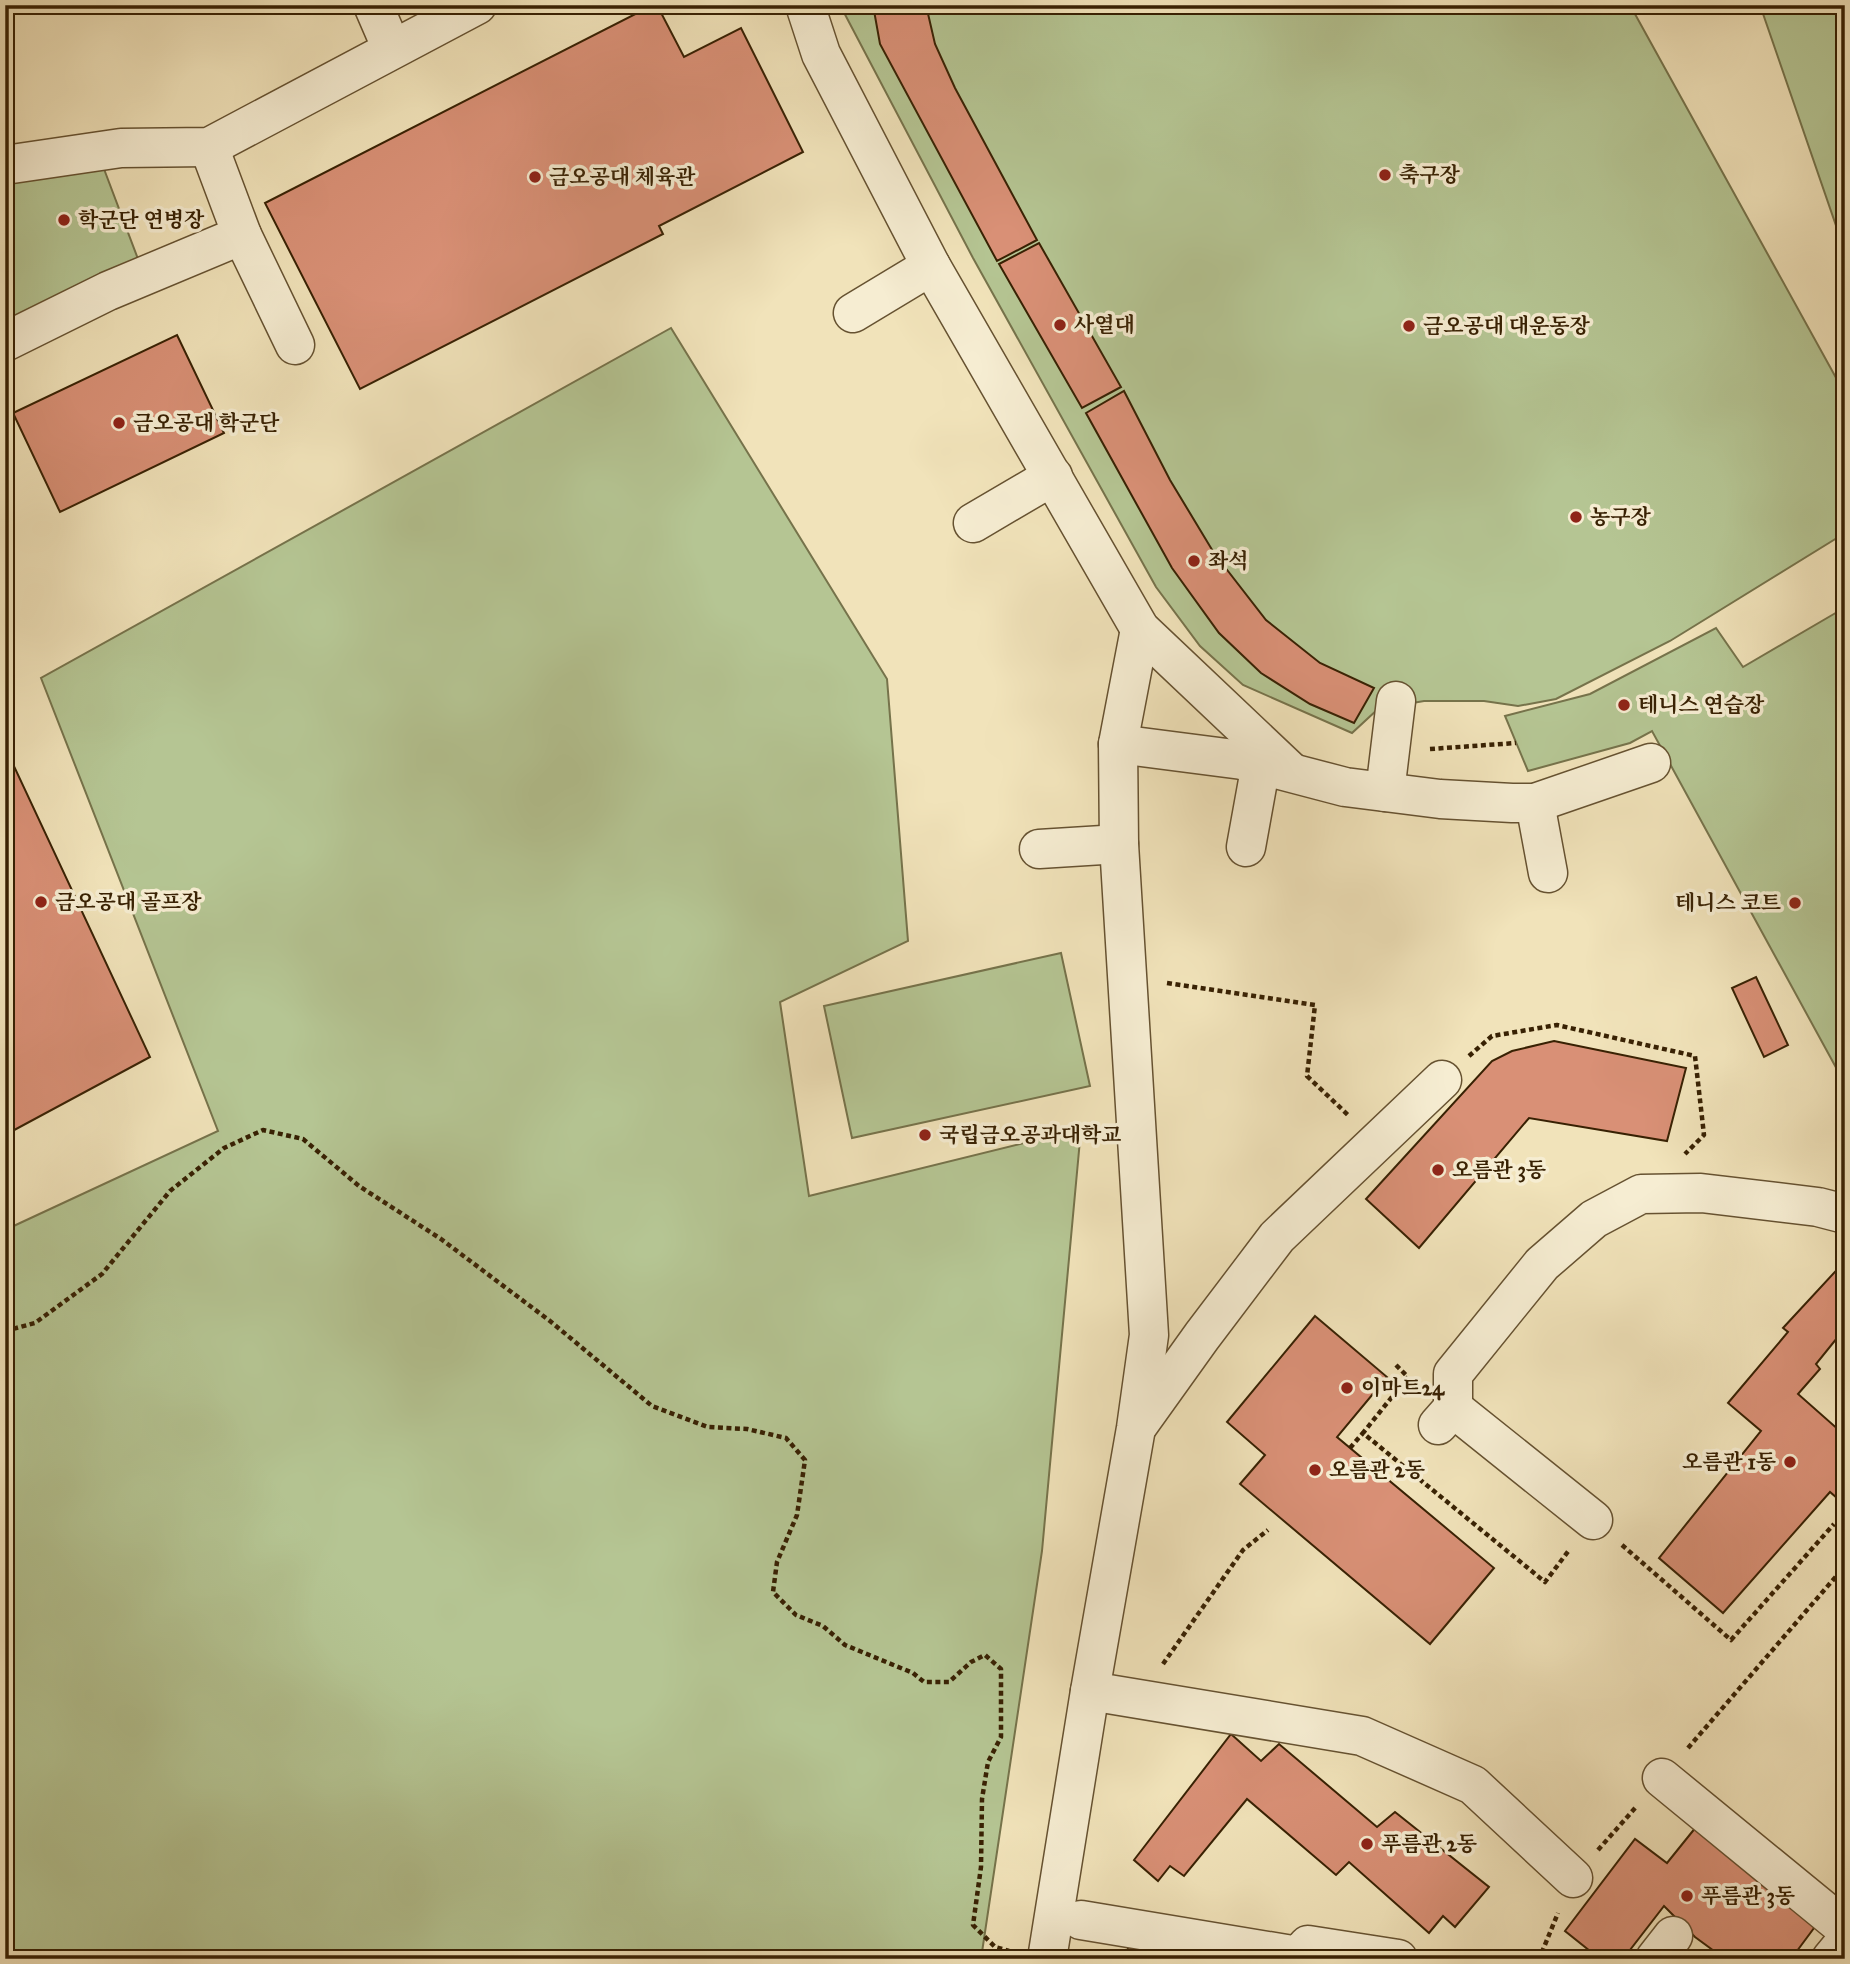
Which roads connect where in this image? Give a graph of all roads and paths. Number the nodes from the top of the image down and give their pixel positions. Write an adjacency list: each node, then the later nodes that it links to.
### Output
1 (373, 5): 5 (street)
2 (477, 5): 5 (street)
3 (784, 5): 6 (street)
4 (805, 5): 6 (street)
5 (391, 50): 7 (street)
6 (821, 54): 10 (street)
7 (209, 147): 8 (street); 9 (street)
8 (5, 165)
9 (242, 235): 12 (street); 13 (street)
10 (931, 266): 11 (street); 14 (street)
11 (853, 313)
12 (5, 342)
13 (295, 345)
14 (1052, 476): 15 (street); 16 (street)
15 (973, 523)
16 (1140, 629): 19 (street); 22 (street)
17 (1396, 701): 20 (street)
18 (1516, 743): 20 (path)
19 (1118, 744): 22 (street); 25 (street)
20 (1390, 752): 23 (street)
21 (1651, 763): 24 (street)
22 (1275, 767): 23 (street); 26 (street)
23 (1385, 792): 24 (street)
24 (1535, 803): 28 (street)
25 (1119, 844): 27 (street); 36 (street)
26 (1246, 847)
27 (1039, 849)
28 (1548, 873)
29 (1155, 982): 31 (path)
30 (1442, 1080): 31 (street); 32 (path)
31 (1377, 1142): 36 (street)
32 (1700, 1193): 33 (street); 39 (street)
33 (1845, 1214)
34 (5, 1331): 50 (path)
35 (1395, 1365): 37 (path)
36 (1136, 1428): 43 (street)
37 (1363, 1433): 38 (path); 42 (path)
38 (1350, 1447)
39 (1593, 1520): 40 (path)
40 (1834, 1524)
41 (1268, 1530): 44 (path)
42 (1545, 1582)
43 (1090, 1691): 44 (street); 50 (street)
44 (1138, 1699): 46 (street)
45 (1662, 1778): 48 (street)
46 (1573, 1878)
47 (1081, 1920): 51 (street)
48 (1845, 1928)
49 (1845, 1942): 52 (street)
50 (1033, 1957)
51 (1398, 1959)
52 (1831, 1959)

